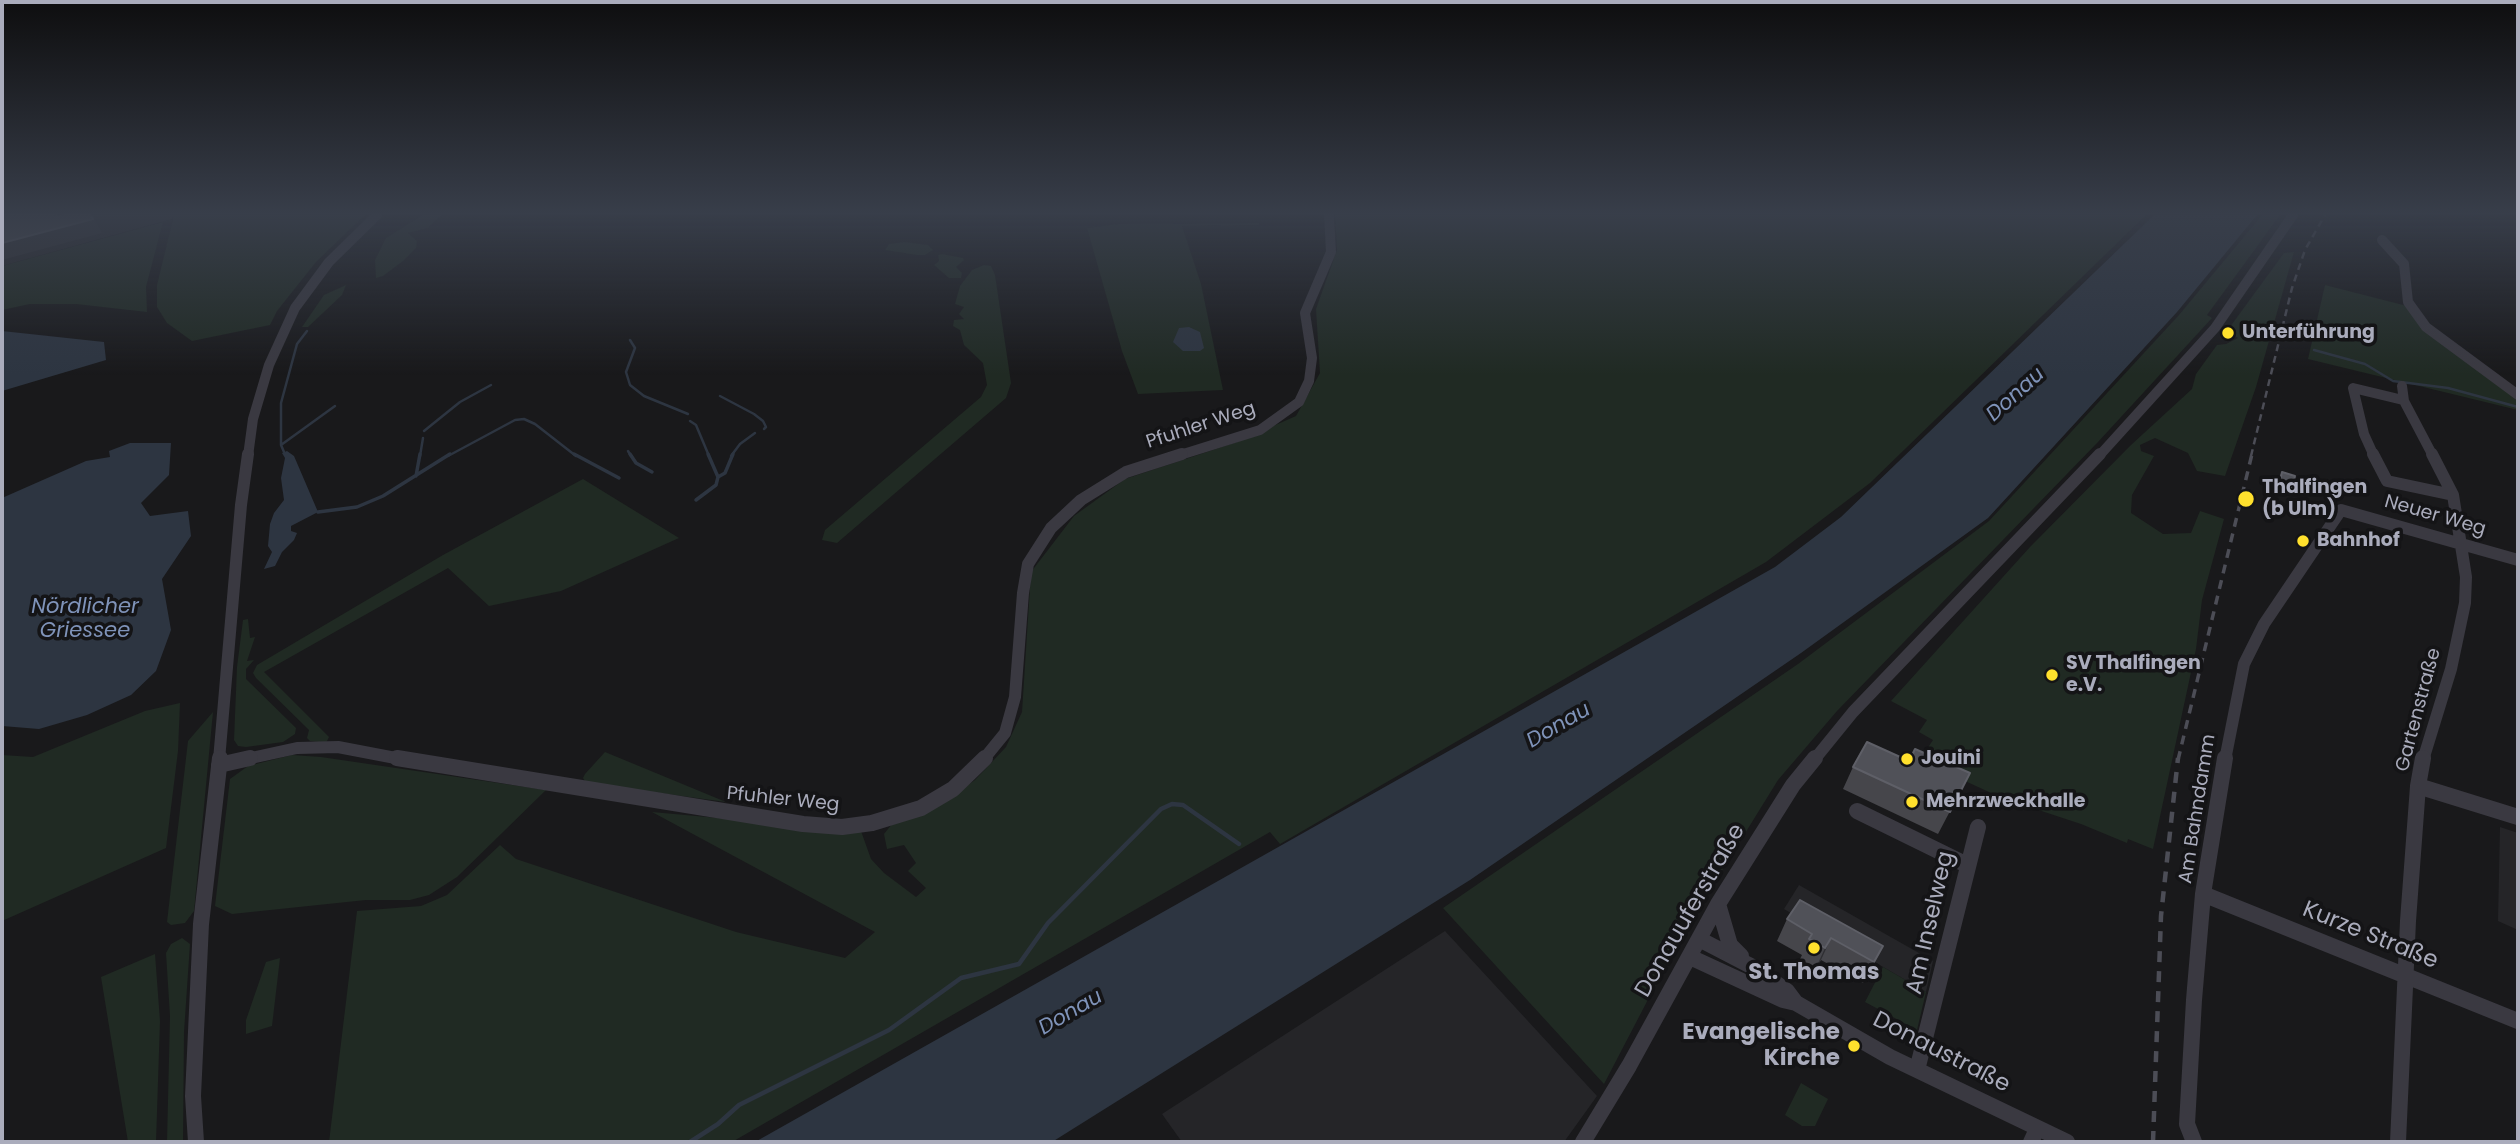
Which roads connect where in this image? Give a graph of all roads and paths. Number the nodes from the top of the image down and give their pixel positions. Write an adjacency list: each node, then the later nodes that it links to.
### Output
1 (324, 268): 13 (street)
2 (1323, 268): 5 (street)
3 (2256, 268): 20 (street, Donauuferstraße)
4 (2404, 268): 7 (street)
5 (1309, 337): 13 (street, Pfuhler Weg)
6 (2402, 386): 8 (street, Gartenstraße)
7 (2518, 396)
8 (2403, 400): 9 (street, Gartenstraße); 9 (street)
9 (2453, 495): 11 (street, Gartenstraße)
10 (2342, 510): 11 (street, Neuer Weg); 19 (street, Am Bahndamm)
11 (2462, 543): 12 (street, Neuer Weg); 14 (street, Gartenstraße)
12 (2518, 560)
13 (219, 765): 29 (street)
14 (2418, 786): 16 (street); 24 (street, Gartenstraße)
15 (1857, 811): 18 (street)
16 (2518, 817)
17 (1978, 827): 18 (street, Am Inselweg)
18 (1967, 865): 27 (street, Am Inselweg)
19 (2203, 894): 24 (street, Kurze Straße); 32 (street, Am Bahndamm)
20 (1718, 904): 21 (street, Donauuferstraße); 23 (street)
21 (1699, 939): 22 (street, Donauuferstraße); 23 (street, Donaustraße)
22 (1690, 957): 25 (street, Donaustraße); 30 (street, Donauuferstraße)
23 (1751, 966): 25 (street, Donaustraße)
24 (2406, 974): 26 (street, Kurze Straße); 33 (street, Gartenstraße)
25 (1796, 1003): 27 (street, Donaustraße)
26 (2518, 1021)
27 (1917, 1070): 28 (street, Donaustraße)
28 (2034, 1135): 31 (street, Donaustraße)
29 (196, 1142)
30 (1583, 1142)
31 (2067, 1142)
32 (2194, 1142)
33 (2399, 1142)

